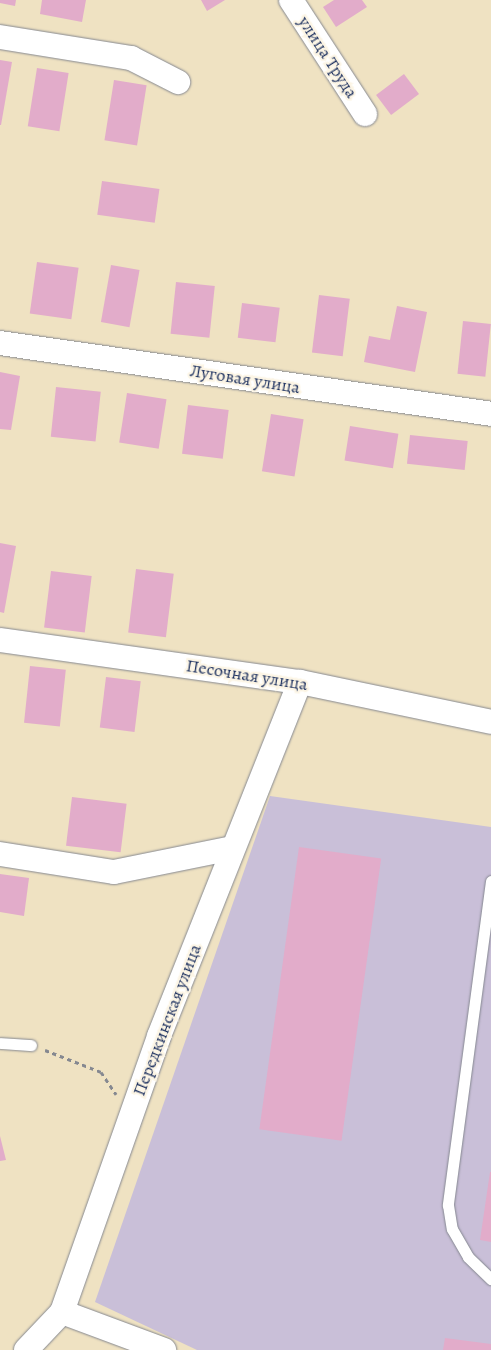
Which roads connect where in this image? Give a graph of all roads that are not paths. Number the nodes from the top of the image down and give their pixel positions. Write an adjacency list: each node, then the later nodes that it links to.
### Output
1 (291, 0): 4 (street, улица Труда)
2 (0, 37): 3 (street)
3 (178, 82)
4 (365, 114)
5 (0, 343): 6 (street, Луговая улица)
6 (491, 414)
7 (0, 640): 8 (street, Песочная улица)
8 (300, 682): 9 (street, Песочная улица); 10 (street, Передкинская улица)
9 (491, 722)
10 (234, 848): 11 (street); 16 (street, Передкинская улица)
11 (0, 854)
12 (491, 881): 15 (lane)
13 (0, 1043): 14 (lane)
14 (31, 1045)
15 (491, 1279)
16 (62, 1312): 17 (street, Передкинская улица); 18 (street)
17 (26, 1350)
18 (164, 1350)

